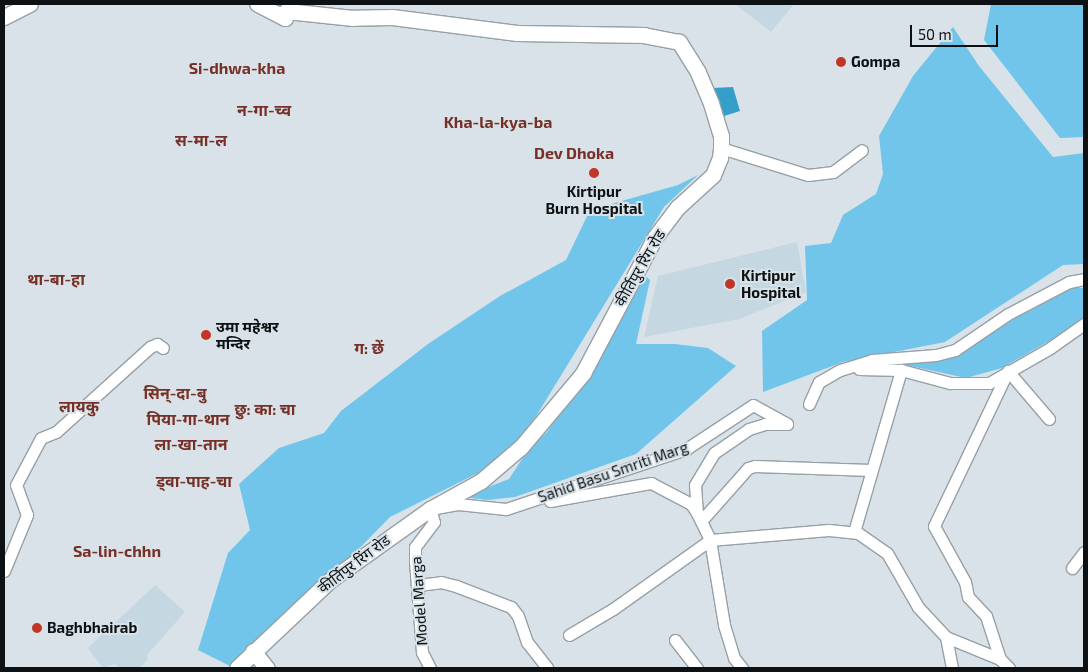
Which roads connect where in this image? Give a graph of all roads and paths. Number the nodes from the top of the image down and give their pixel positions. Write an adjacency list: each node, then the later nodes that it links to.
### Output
1 (30, 4): 3 (street)
2 (258, 4): 4 (street, कीर्तिपुर रिंग रोड)
3 (4, 16)
4 (720, 148): 5 (street); 15 (street, कीर्तिपुर रिंग रोड)
5 (862, 150)
6 (1084, 279): 9 (street)
7 (1084, 324): 11 (street)
8 (163, 348): 22 (street)
9 (850, 369): 10 (street); 12 (street)
10 (901, 370): 11 (street); 14 (street)
11 (1008, 371): 13 (street); 28 (street)
12 (809, 404)
13 (1049, 419)
14 (871, 470): 17 (street); 18 (street)
15 (430, 509): 16 (street, Sahid Basu Smriti Marg); 23 (street, Model Marga); 27 (street, कीर्तिपुर रिंग रोड)
16 (506, 509): 17 (street); 17 (street, Sahid Basu Smriti Marg)
17 (699, 517): 19 (street, Sahid Basu Smriti Marg)
18 (854, 532): 19 (street); 25 (street)
19 (710, 540): 24 (street); 34 (street, Sahid Basu Smriti Marg)
20 (1084, 552): 21 (street)
21 (1072, 568)
22 (4, 571)
23 (418, 585): 31 (street, Model Marga); 32 (street)
24 (569, 635)
25 (946, 637): 28 (street); 35 (street)
26 (676, 640): 33 (street)
27 (253, 650): 29 (street, कीर्तिपुर रिंग रोड); 30 (street)
28 (1000, 659): 36 (street)
29 (237, 668)
30 (267, 668)
31 (430, 668)
32 (547, 668)
33 (697, 668)
34 (742, 668)
35 (952, 668)
36 (1009, 668)

